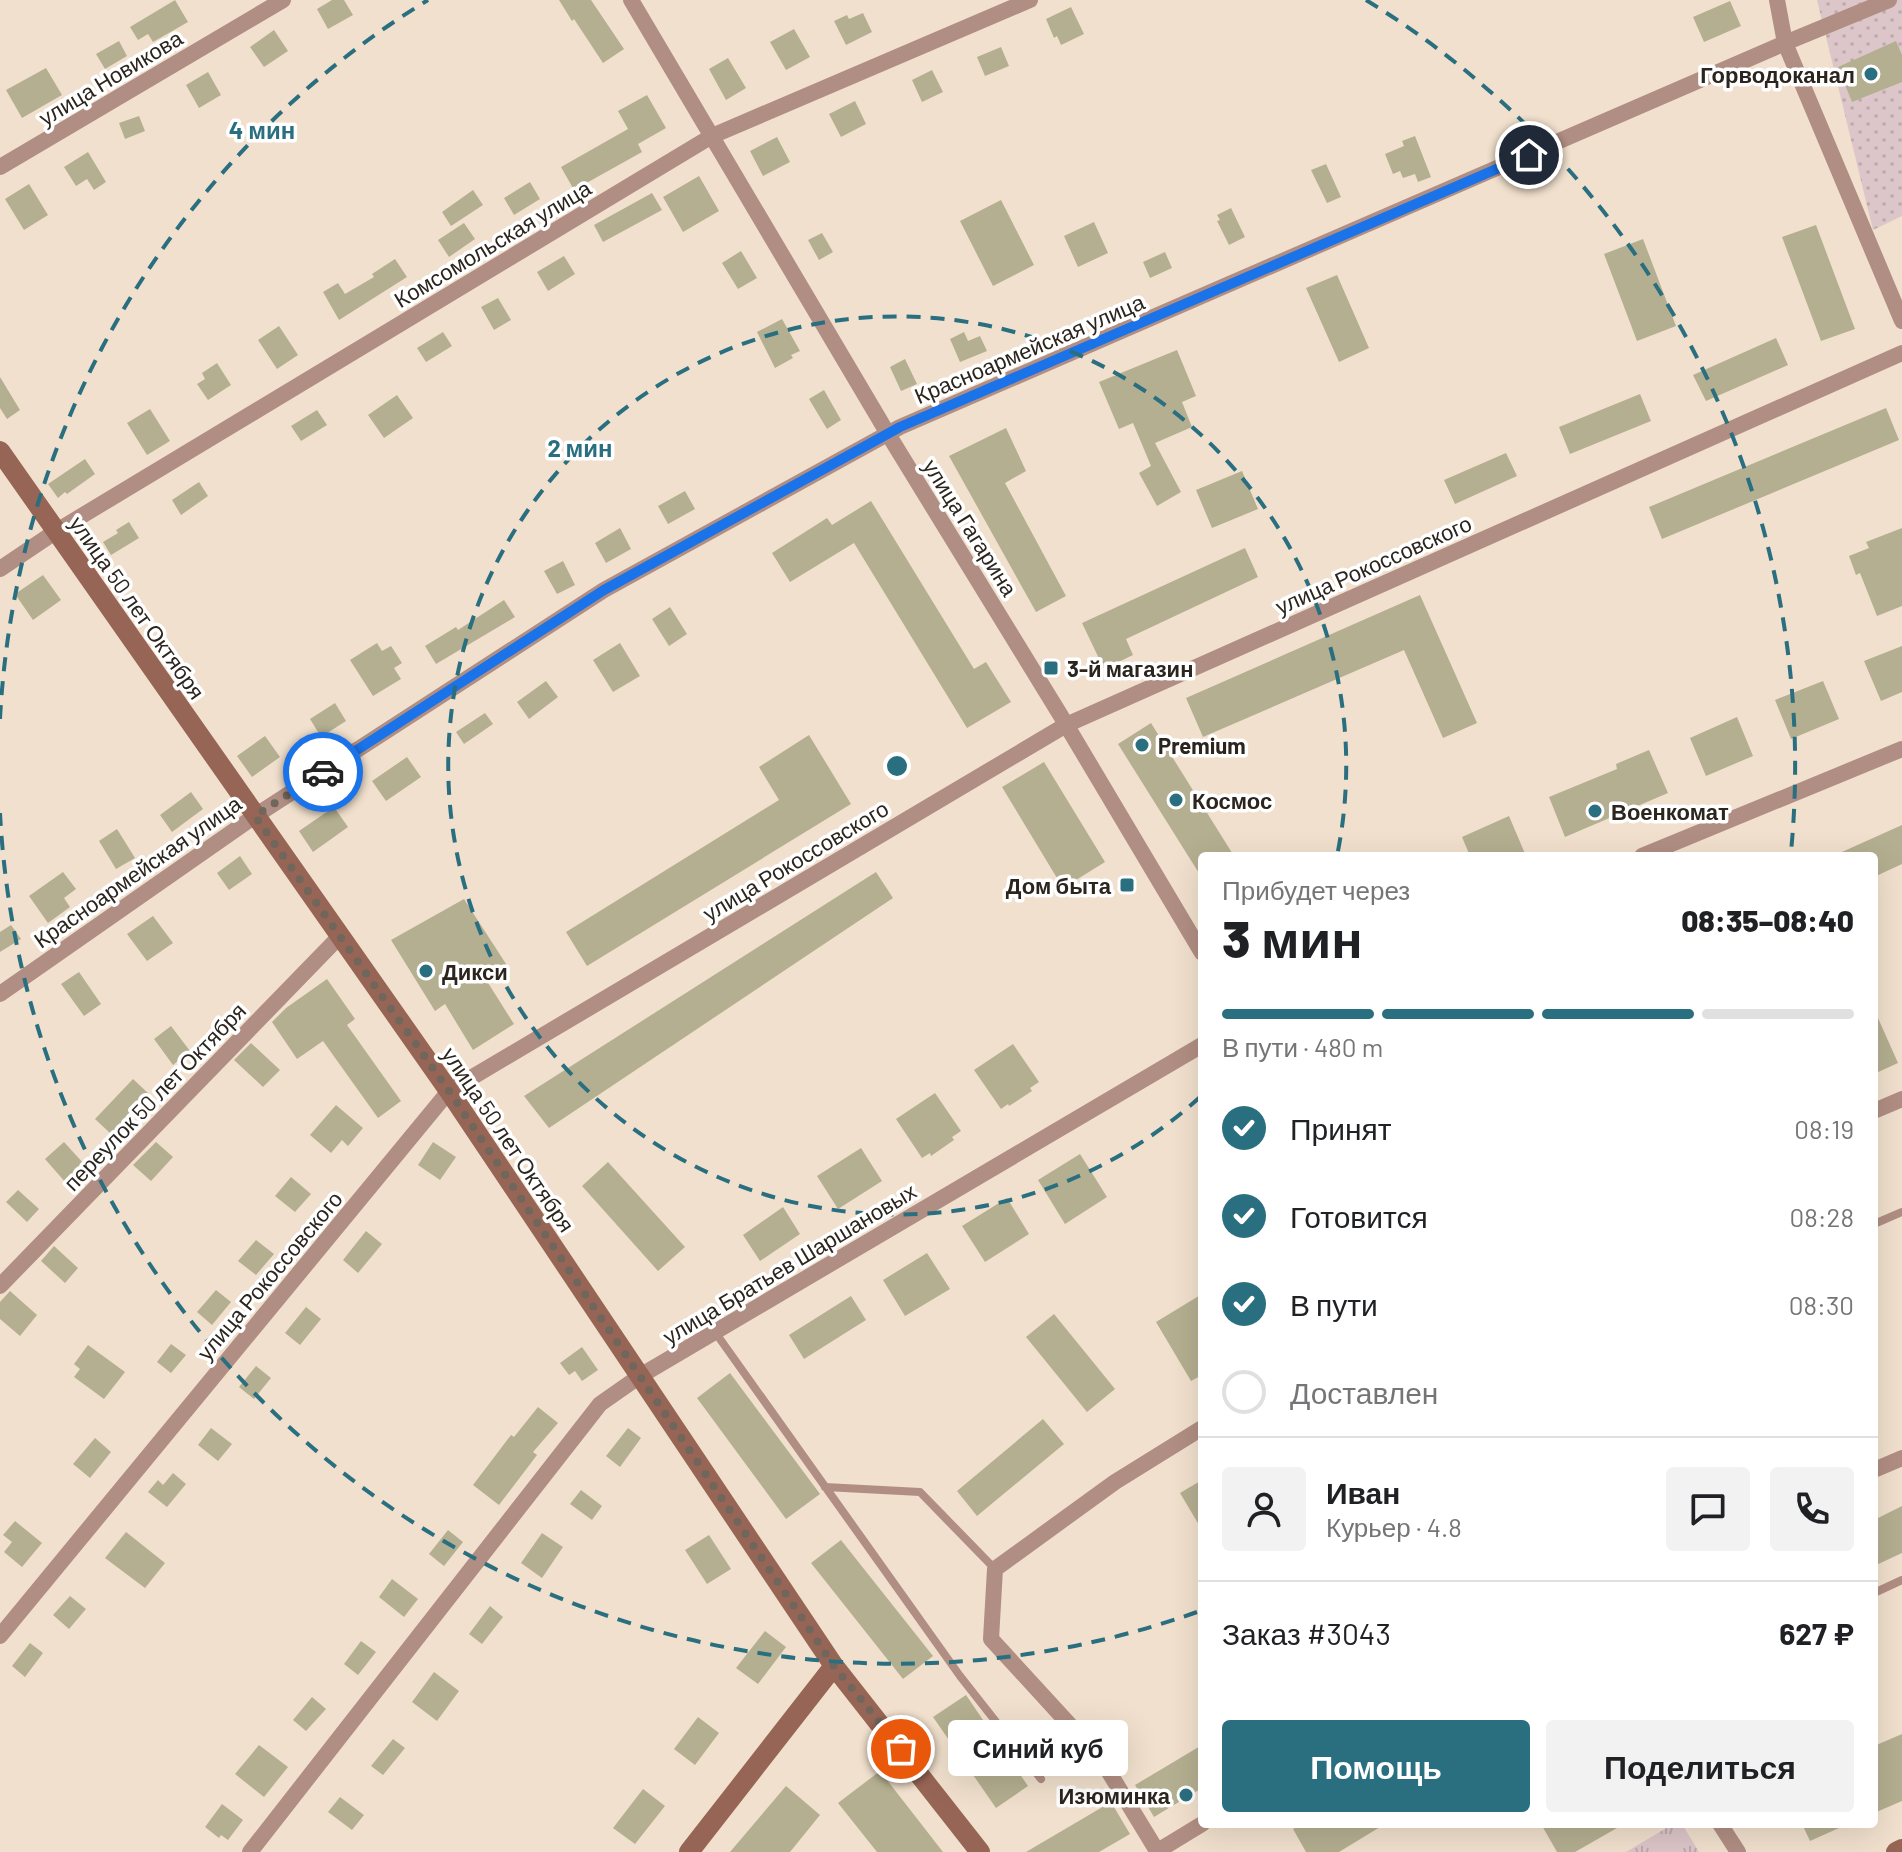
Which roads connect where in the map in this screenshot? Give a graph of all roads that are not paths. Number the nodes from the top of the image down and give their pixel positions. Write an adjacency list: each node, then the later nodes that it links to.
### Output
1 (283, 0): 8 (street, улица Новикова)
2 (631, 0): 7 (street, улица Гагарина)
3 (1030, 0): 7 (street, Комсомольская улица)
4 (1777, 0): 6 (street)
5 (1889, 0): 6 (street, Красноармейская улица)
6 (1785, 43): 9 (street); 11 (street, Красноармейская улица)
7 (712, 136): 11 (street, улица Гагарина); 13 (street, Комсомольская улица)
8 (0, 167)
9 (1902, 321)
10 (1902, 353): 15 (street, улица Рокоссовского)
11 (888, 434): 15 (street, улица Гагарина); 17 (street, Красноармейская улица)
12 (0, 451): 13 (street, улица 50 лет Октября)
13 (55, 532): 14 (street, Комсомольская улица); 17 (street, улица 50 лет Октября)
14 (0, 569)
15 (1066, 725): 20 (street, улица Гагарина); 23 (street, улица Рокоссовского)
16 (1902, 749): 18 (street)
17 (255, 816): 19 (street, улица 50 лет Октября); 21 (street, Красноармейская улица)
18 (1652, 852)
19 (340, 936): 23 (street, улица 50 лет Октября); 28 (street, переулок 50 лет Октября)
20 (1198, 946)
21 (0, 994)
22 (1198, 1047): 29 (street, улица Братьев Шаршановых)
23 (449, 1091): 30 (street, улица 50 лет Октября); 38 (street, улица Рокоссовского)
24 (1902, 1099): 25 (street)
25 (1878, 1109)
26 (1902, 1212): 27 (lane)
27 (1878, 1222)
28 (0, 1286)
29 (715, 1332): 30 (street, улица Братьев Шаршановых); 34 (lane)
30 (640, 1376): 39 (street, улица 50 лет Октября); 44 (street, улица Братьев Шаршановых)
31 (1198, 1430): 35 (street)
32 (1902, 1458): 33 (street)
33 (1878, 1468)
34 (825, 1487): 35 (lane); 40 (lane)
35 (995, 1569): 47 (street)
36 (1902, 1580): 37 (lane)
37 (1878, 1591)
38 (0, 1636)
39 (834, 1666): 45 (street); 46 (street, улица 50 лет Октября)
40 (1041, 1779)
41 (1198, 1826): 47 (street)
42 (1723, 1828): 48 (street)
43 (1902, 1849): 49 (street)
44 (250, 1852)
45 (689, 1852)
46 (980, 1852)
47 (1156, 1852)
48 (1738, 1852)
49 (1896, 1852)

